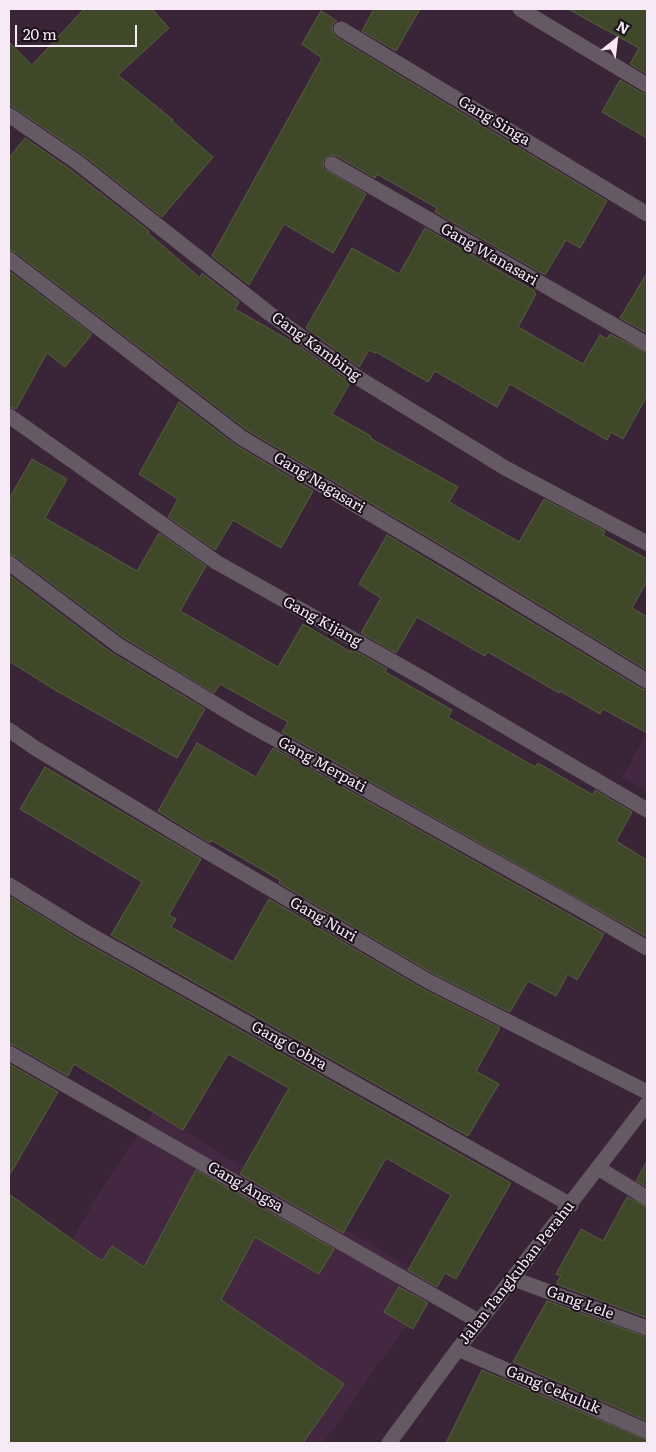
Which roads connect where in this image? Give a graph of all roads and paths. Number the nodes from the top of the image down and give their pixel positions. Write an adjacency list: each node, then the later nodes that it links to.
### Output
1 (520, 9): 3 (street)
2 (341, 29): 6 (street, Gang Singa)
3 (647, 85)
4 (9, 115): 10 (street, Gang Kambing)
5 (332, 164): 8 (street, Gang Wanasari)
6 (647, 214)
7 (9, 259): 12 (street, Gang Nagasari)
8 (647, 344)
9 (9, 416): 14 (street, Gang Kijang)
10 (647, 543)
11 (9, 563): 16 (street, Gang Merpati)
12 (647, 682)
13 (9, 730): 18 (street, Gang Nuri)
14 (647, 810)
15 (9, 885): 22 (street, Gang Cobra)
16 (647, 948)
17 (9, 1053): 24 (street, Gang Angsa)
18 (647, 1092)
19 (647, 1104): 20 (street, Jalan Tangkuban Perahu)
20 (598, 1168): 21 (street); 22 (street, Jalan Tangkuban Perahu)
21 (647, 1198)
22 (571, 1204): 23 (street, Jalan Tangkuban Perahu)
23 (514, 1279): 24 (street, Jalan Tangkuban Perahu); 25 (street, Gang Lele)
24 (480, 1322): 26 (street, Jalan Tangkuban Perahu)
25 (647, 1328)
26 (458, 1349): 27 (street, Gang Cekuluk); 28 (street, Jalan Tangkuban Perahu)
27 (647, 1430)
28 (389, 1443)

